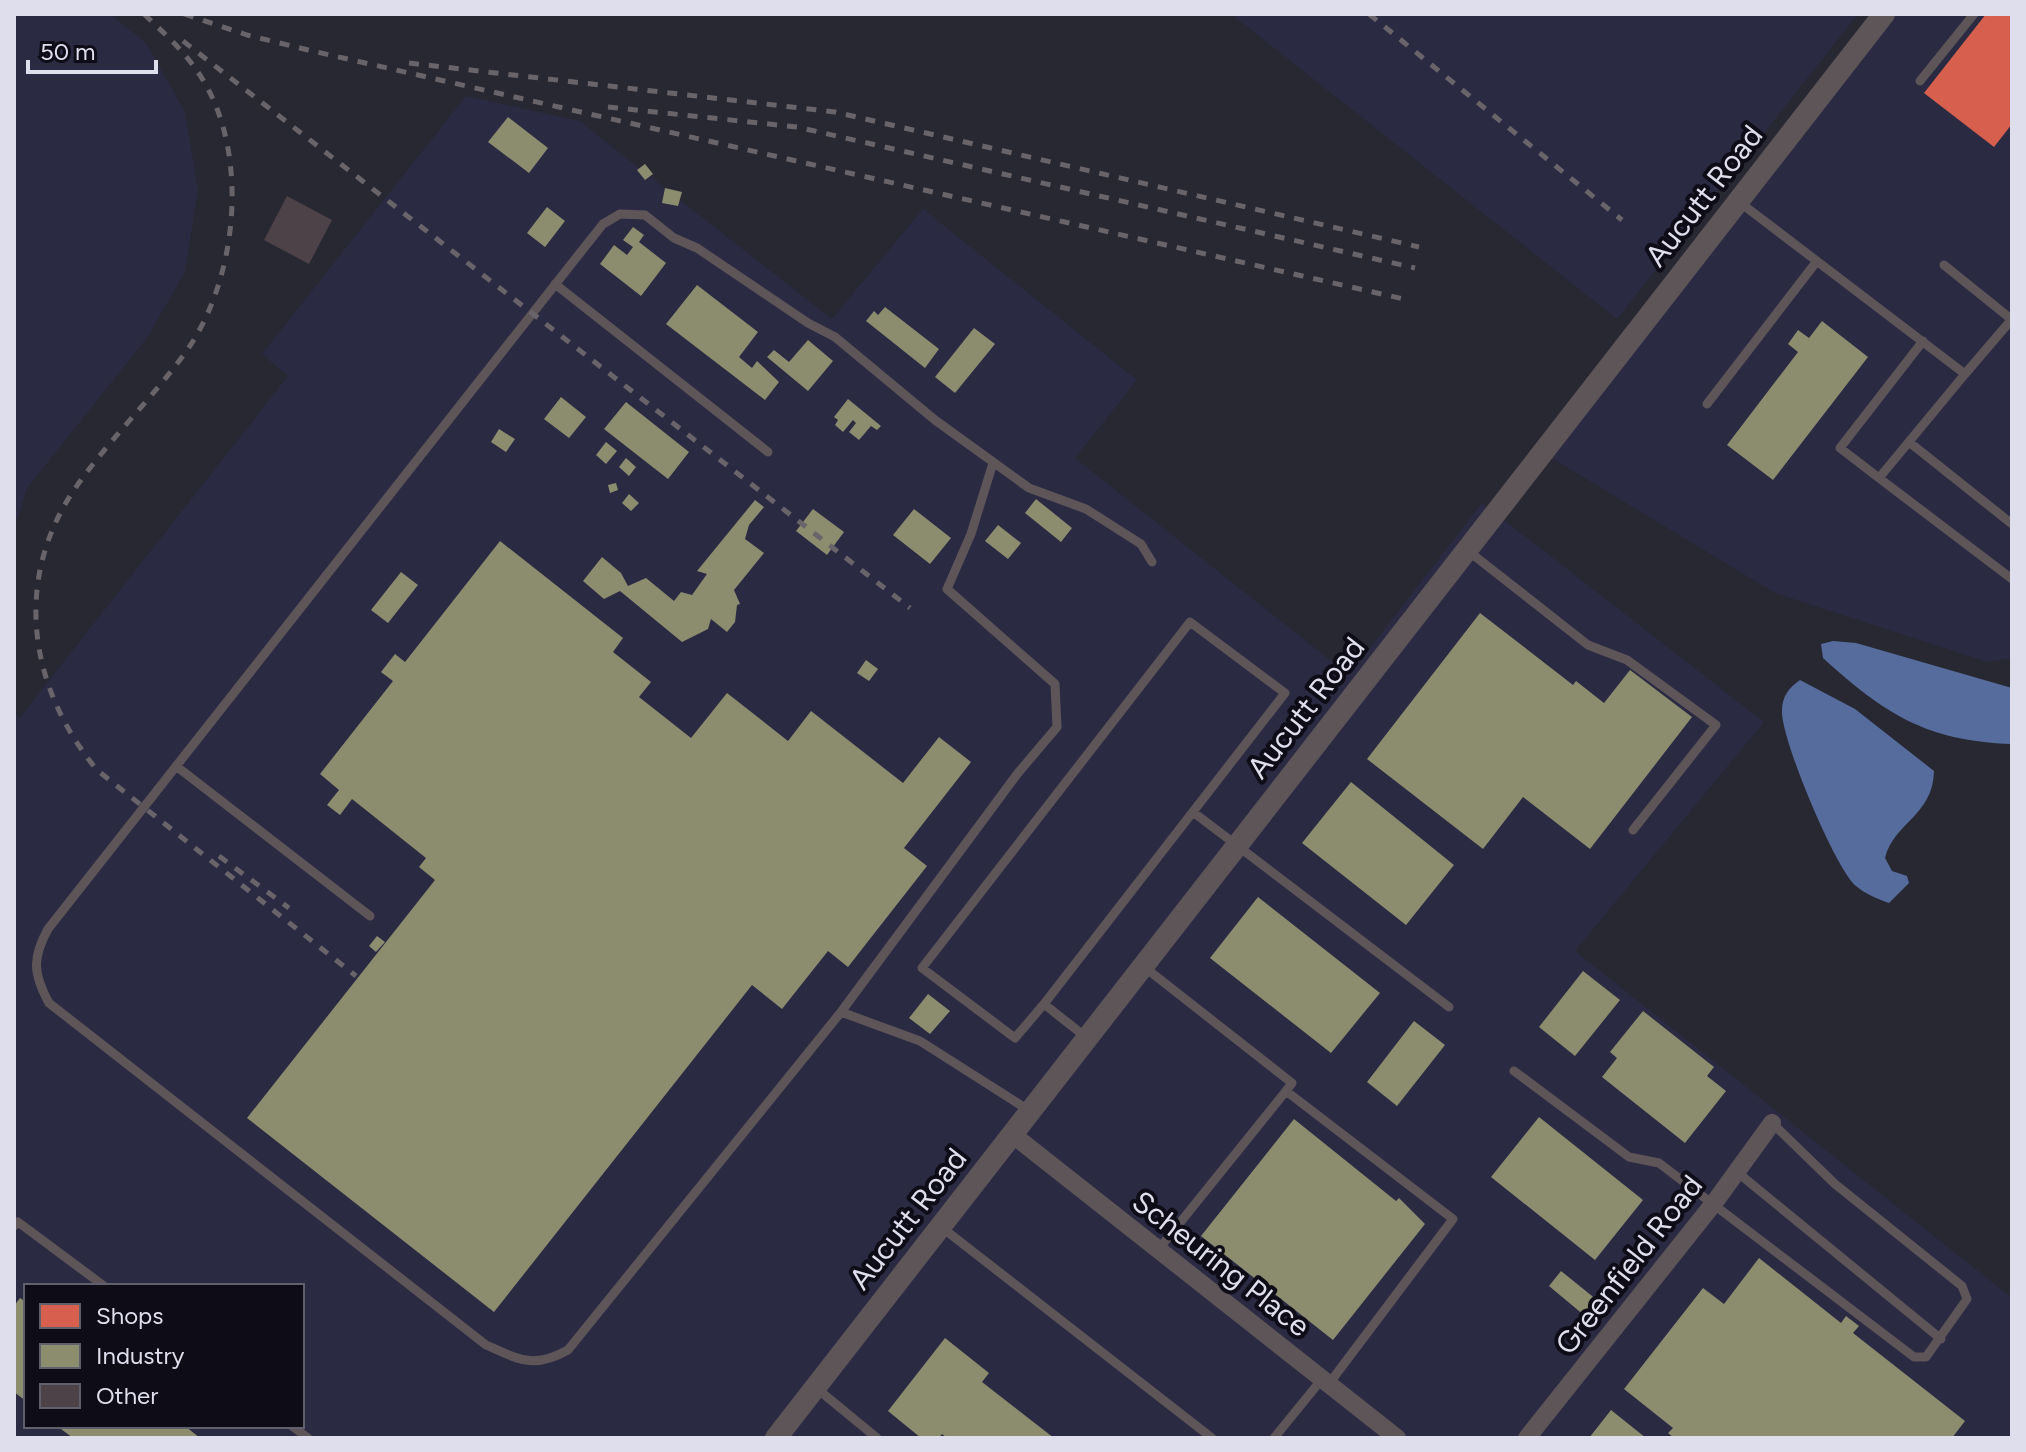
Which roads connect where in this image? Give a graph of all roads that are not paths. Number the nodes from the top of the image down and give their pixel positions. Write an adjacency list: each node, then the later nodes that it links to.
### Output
1 (1884, 14): 4 (street, Aucutt Road)
2 (1974, 14): 3 (lane)
3 (1920, 81)
4 (1738, 201): 5 (lane); 17 (street, Aucutt Road)
5 (1817, 261): 9 (lane); 11 (lane)
6 (1944, 265): 8 (lane)
7 (555, 284): 13 (lane); 14 (lane); 20 (lane)
8 (2012, 319): 10 (lane)
9 (1923, 341): 10 (lane); 15 (lane)
10 (1965, 374): 12 (lane)
11 (1707, 404)
12 (1909, 442): 15 (lane); 16 (lane)
13 (768, 452)
14 (993, 463): 18 (lane); 28 (lane)
15 (1879, 478): 19 (lane)
16 (2012, 524)
17 (1467, 550): 22 (lane); 23 (street, Aucutt Road)
18 (1152, 562)
19 (2012, 579)
20 (176, 766): 24 (lane); 28 (lane)
21 (1193, 812): 23 (lane); 26 (lane); 26 (lane)
22 (1633, 830)
23 (1237, 845): 25 (street, Aucutt Road); 27 (lane)
24 (370, 916)
25 (1143, 966): 29 (street, Aucutt Road); 31 (lane)
26 (1044, 1004): 29 (lane)
27 (1449, 1007)
28 (841, 1012): 32 (lane)
29 (1087, 1038): 32 (street, Aucutt Road)
30 (1514, 1071): 36 (lane)
31 (1286, 1091): 39 (lane); 42 (lane)
32 (1030, 1111): 34 (street, Aucutt Road)
33 (1772, 1123): 35 (street, Greenfield Road); 41 (lane)
34 (1012, 1134): 38 (street, Aucutt Road); 39 (street, Scheuring Place)
35 (1737, 1172): 36 (street, Greenfield Road); 41 (lane)
36 (1714, 1203): 41 (lane); 51 (street, Greenfield Road)
37 (14, 1226): 40 (lane)
38 (940, 1226): 43 (street, Aucutt Road); 48 (lane)
39 (1158, 1250): 42 (street, Scheuring Place)
40 (101, 1284)
41 (1941, 1339)
42 (1325, 1382): 49 (lane); 50 (street, Scheuring Place)
43 (815, 1387): 44 (lane); 45 (street, Aucutt Road)
44 (867, 1429): 46 (lane); 47 (lane)
45 (776, 1438)
46 (860, 1438)
47 (877, 1438)
48 (1212, 1438)
49 (1274, 1438)
50 (1397, 1438)
51 (1527, 1438)

